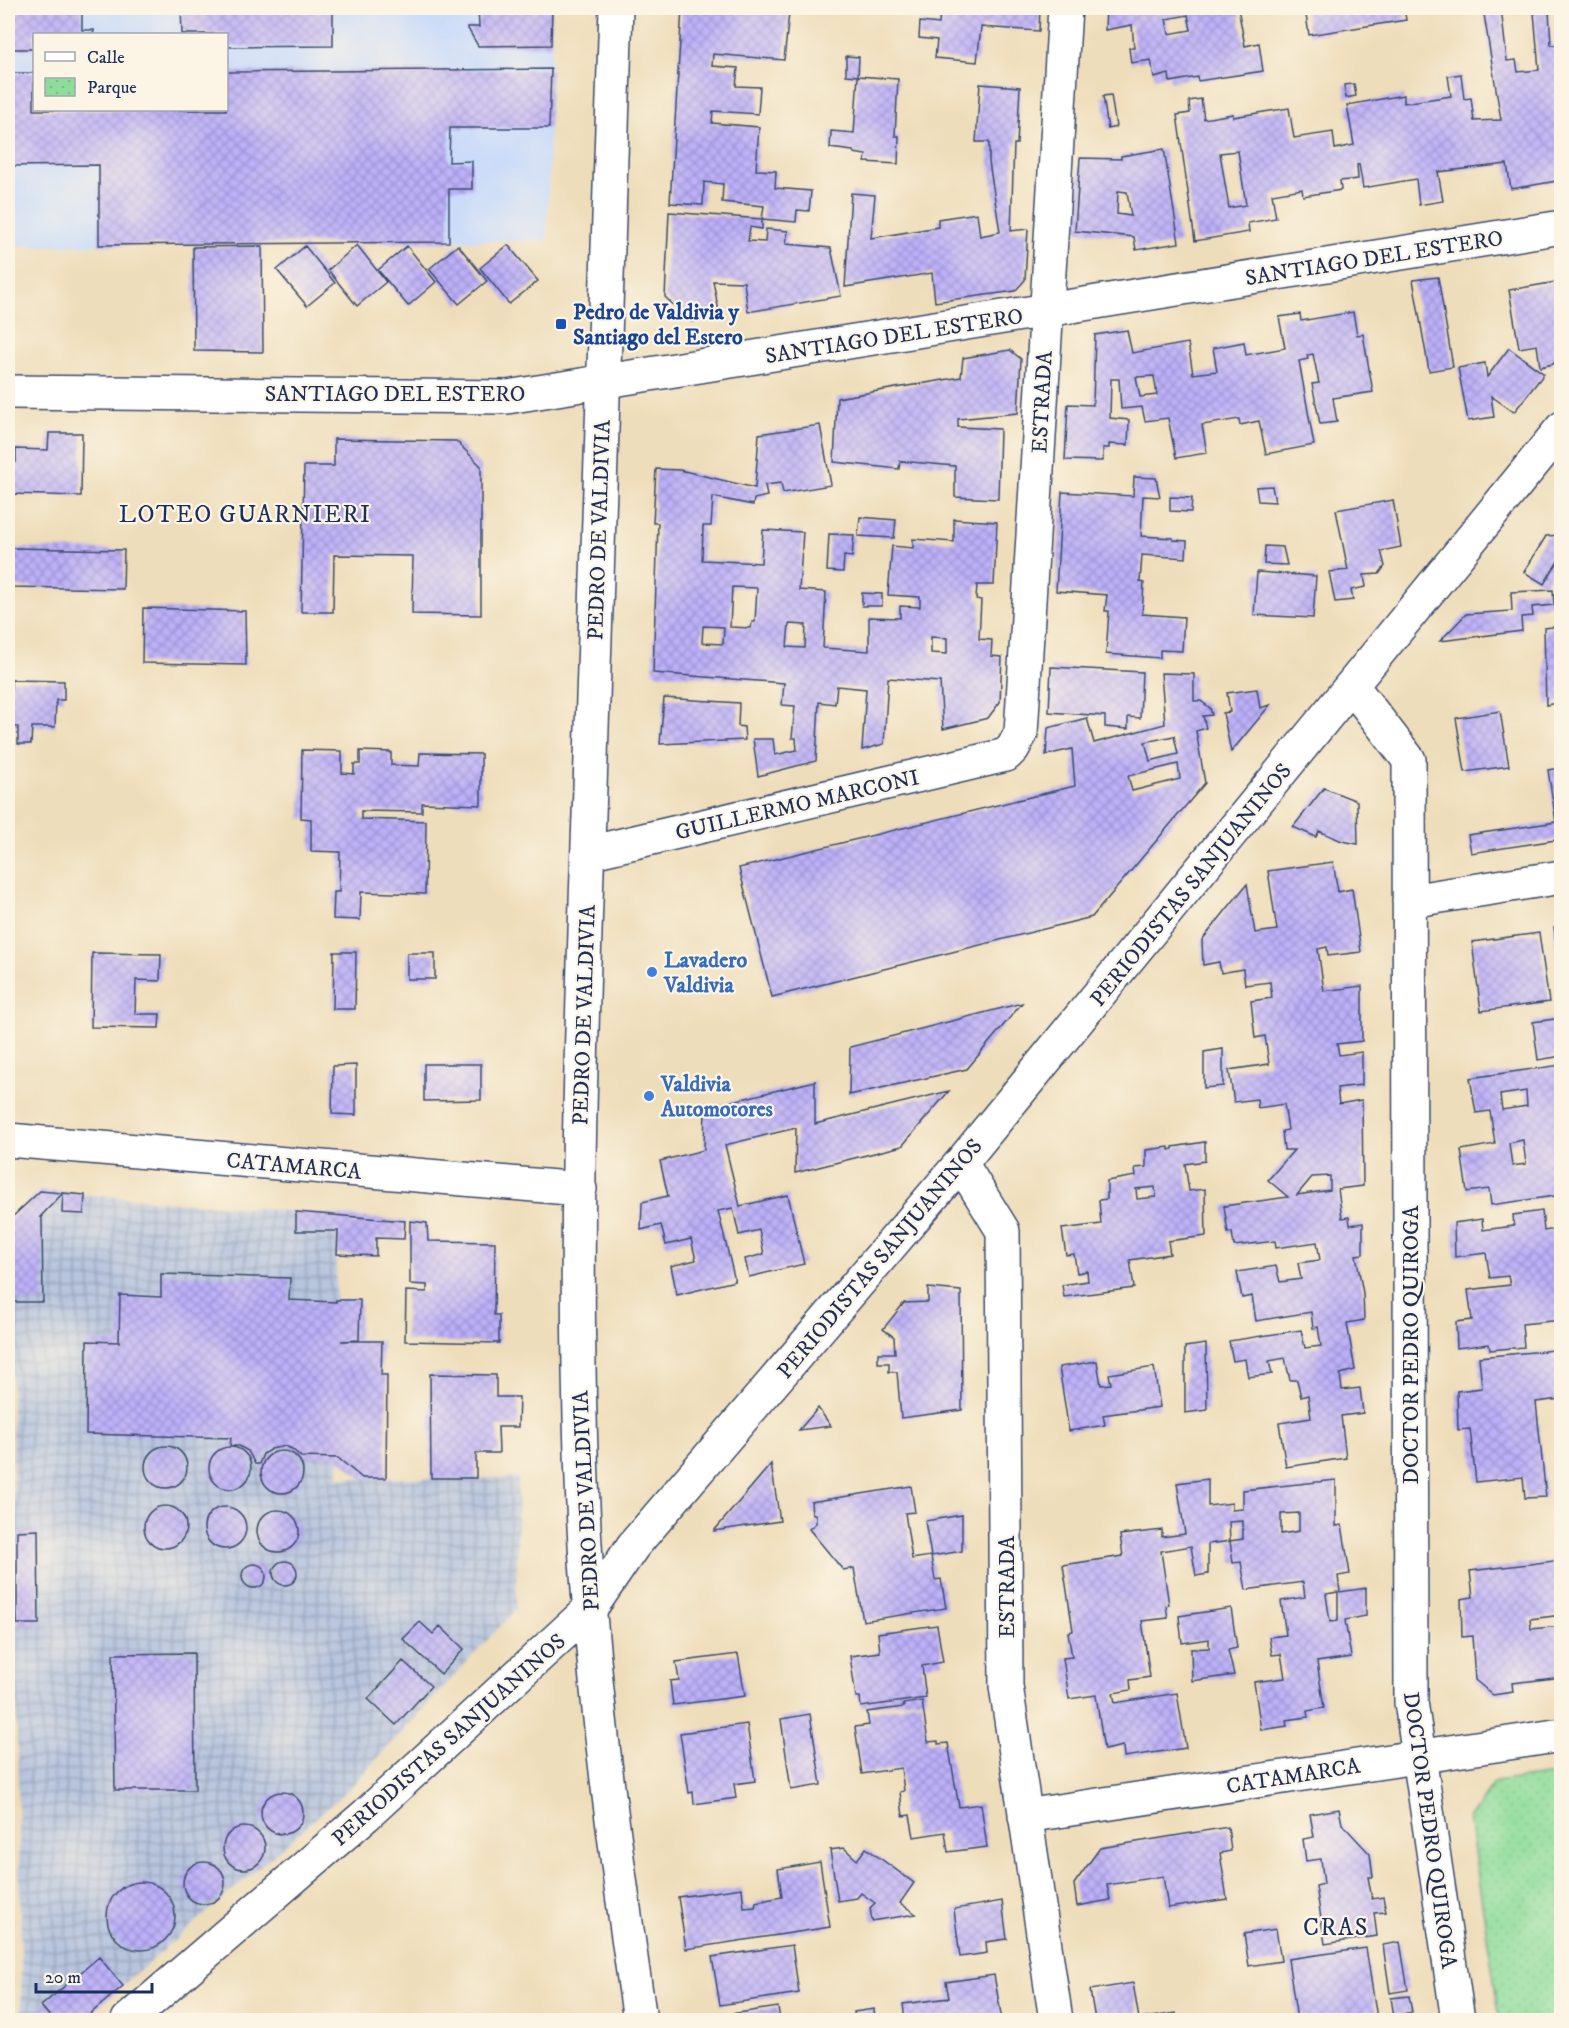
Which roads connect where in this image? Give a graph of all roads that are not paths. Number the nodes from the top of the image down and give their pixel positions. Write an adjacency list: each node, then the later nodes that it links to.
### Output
1 (616, 8): 5 (street, PEDRO DE VALDIVIA)
2 (1065, 8): 4 (street, ESTRADA)
3 (1562, 227): 4 (street, SANTIAGO DEL ESTERO)
4 (1047, 311): 5 (street, SANTIAGO DEL ESTERO); 9 (street, ESTRADA)
5 (603, 381): 6 (street, SANTIAGO DEL ESTERO); 10 (street, PEDRO DE VALDIVIA)
6 (8, 392)
7 (1562, 428): 8 (street, PERIODISTAS SANJUANINOS)
8 (1352, 686): 12 (street, DOCTOR PEDRO QUIROGA); 14 (street, PERIODISTAS SANJUANINOS)
9 (1006, 755): 10 (street, GUILLERMO MARCONI)
10 (588, 853): 15 (street, PEDRO DE VALDIVIA)
11 (1562, 877): 12 (street)
12 (1409, 901): 18 (street, DOCTOR PEDRO QUIROGA)
13 (8, 1140): 15 (street, CATAMARCA)
14 (961, 1162): 16 (street, PERIODISTAS SANJUANINOS); 19 (street, ESTRADA)
15 (580, 1189): 16 (street, PEDRO DE VALDIVIA)
16 (590, 1609): 20 (street, PERIODISTAS SANJUANINOS); 21 (street, PEDRO DE VALDIVIA)
17 (1562, 1735): 18 (street, CATAMARCA)
18 (1419, 1756): 19 (street, CATAMARCA); 23 (street, DOCTOR PEDRO QUIROGA)
19 (1025, 1816): 22 (street, ESTRADA)
20 (128, 2020)
21 (640, 2020)
22 (1056, 2020)
23 (1458, 2020)

